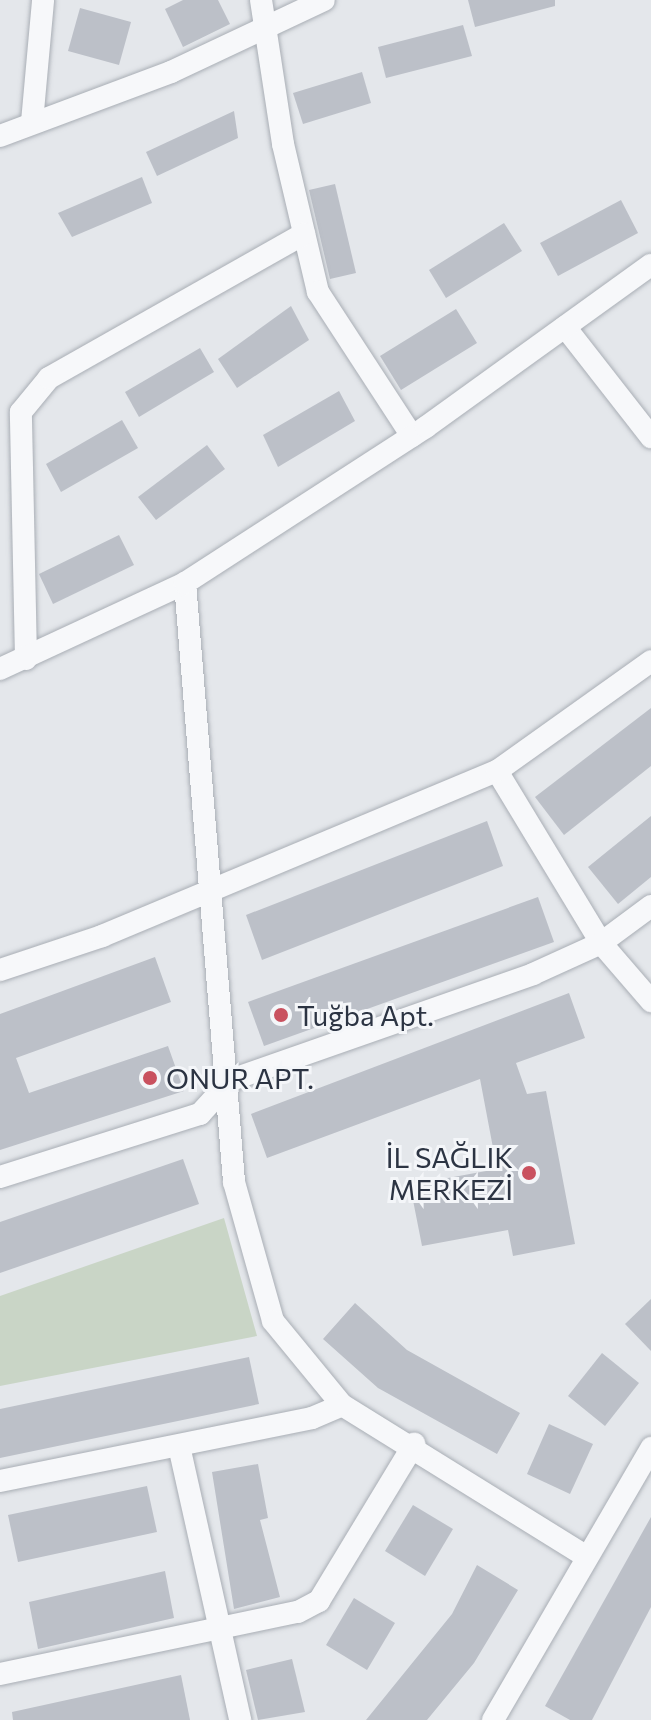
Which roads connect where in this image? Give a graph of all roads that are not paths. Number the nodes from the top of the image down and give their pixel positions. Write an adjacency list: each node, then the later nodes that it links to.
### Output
1 (43, 0): 5 (street)
2 (261, 0): 4 (street)
3 (324, 0): 4 (street)
4 (262, 29): 5 (street); 7 (street)
5 (32, 122): 6 (street)
6 (0, 136)
7 (304, 234): 10 (street); 13 (street)
8 (651, 265): 9 (street)
9 (565, 327): 10 (street); 11 (street)
10 (412, 436): 12 (street)
11 (651, 437)
12 (185, 583): 13 (street); 17 (street)
13 (26, 659): 15 (street)
14 (651, 661): 16 (street)
15 (0, 669)
16 (497, 771): 17 (street); 19 (street)
17 (210, 889): 20 (street); 22 (street)
18 (651, 906): 19 (street)
19 (601, 943): 21 (street); 22 (street)
20 (0, 970)
21 (651, 1001)
22 (231, 1080): 23 (street); 24 (street)
23 (0, 1177)
24 (342, 1405): 25 (street); 26 (street)
25 (414, 1444): 29 (street); 30 (street)
26 (179, 1446): 28 (street); 30 (street)
27 (651, 1448): 29 (street)
28 (0, 1481)
29 (586, 1556): 32 (street)
30 (217, 1634): 31 (street); 33 (street)
31 (0, 1674)
32 (497, 1719)
33 (240, 1720)

